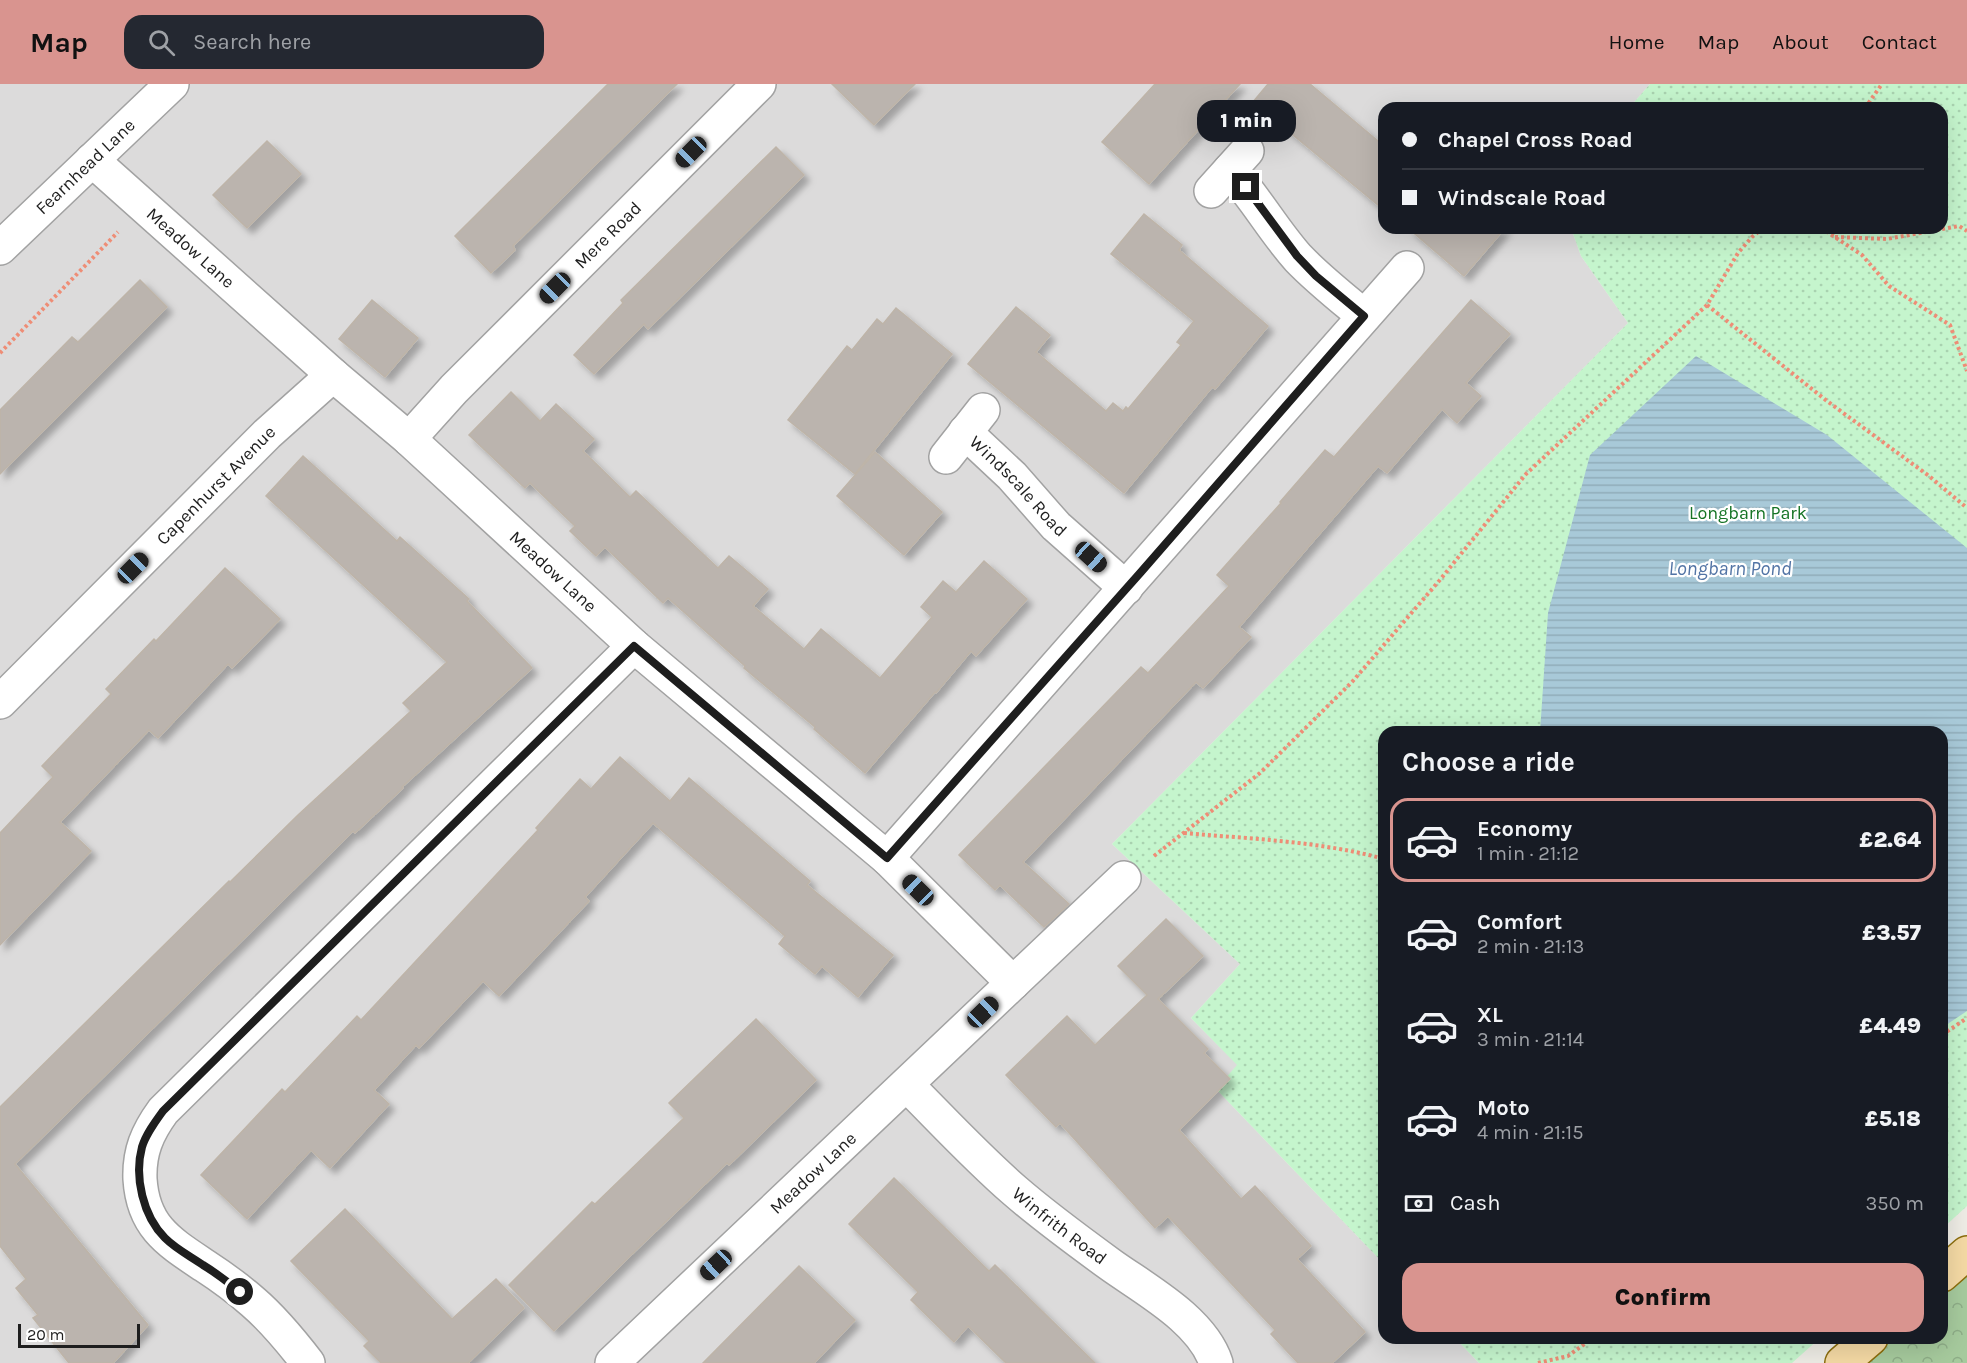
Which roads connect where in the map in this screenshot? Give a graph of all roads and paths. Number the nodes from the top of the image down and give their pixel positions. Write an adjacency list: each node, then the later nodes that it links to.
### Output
1 (172, 84): 5 (street, Fearnhead Lane)
2 (759, 84): 22 (street, Mere Road)
3 (1881, 84): 4 (path)
4 (1869, 102)
5 (92, 160): 14 (street, Fearnhead Lane); 20 (street, Meadow Lane)
6 (1229, 170): 17 (street)
7 (123, 227): 18 (path)
8 (1948, 228): 9 (path)
9 (1967, 231)
10 (1756, 234): 16 (path)
11 (1830, 234): 13 (path)
12 (1915, 234): 13 (path)
13 (1834, 237): 19 (path)
14 (0, 248)
15 (1407, 268): 17 (street)
16 (1707, 305): 23 (path); 27 (path)
17 (1364, 316): 24 (street)
18 (0, 352)
19 (1967, 371)
20 (333, 375): 22 (street, Meadow Lane); 26 (street, Capenhurst Avenue)
21 (965, 433): 24 (street, Windscale Road)
22 (409, 439): 25 (street, Meadow Lane)
23 (1967, 508)
24 (1126, 588): 29 (street)
25 (634, 646): 29 (street, Meadow Lane); 39 (street)
26 (0, 702)
27 (1184, 833): 28 (path); 30 (path)
28 (1378, 857)
29 (887, 858): 31 (street, Meadow Lane)
30 (1124, 878): 31 (street, Meadow Lane)
31 (1013, 983): 34 (street, Meadow Lane)
32 (1967, 1018): 33 (path)
33 (1948, 1031)
34 (907, 1085): 40 (street, Meadow Lane); 41 (street, Winfrith Road)
35 (1967, 1253): 36 (main road)
36 (1948, 1270)
37 (1585, 1344): 42 (path)
38 (1863, 1344): 43 (main road)
39 (308, 1363)
40 (612, 1363)
41 (1216, 1363)
42 (1538, 1363)
43 (1842, 1363)

